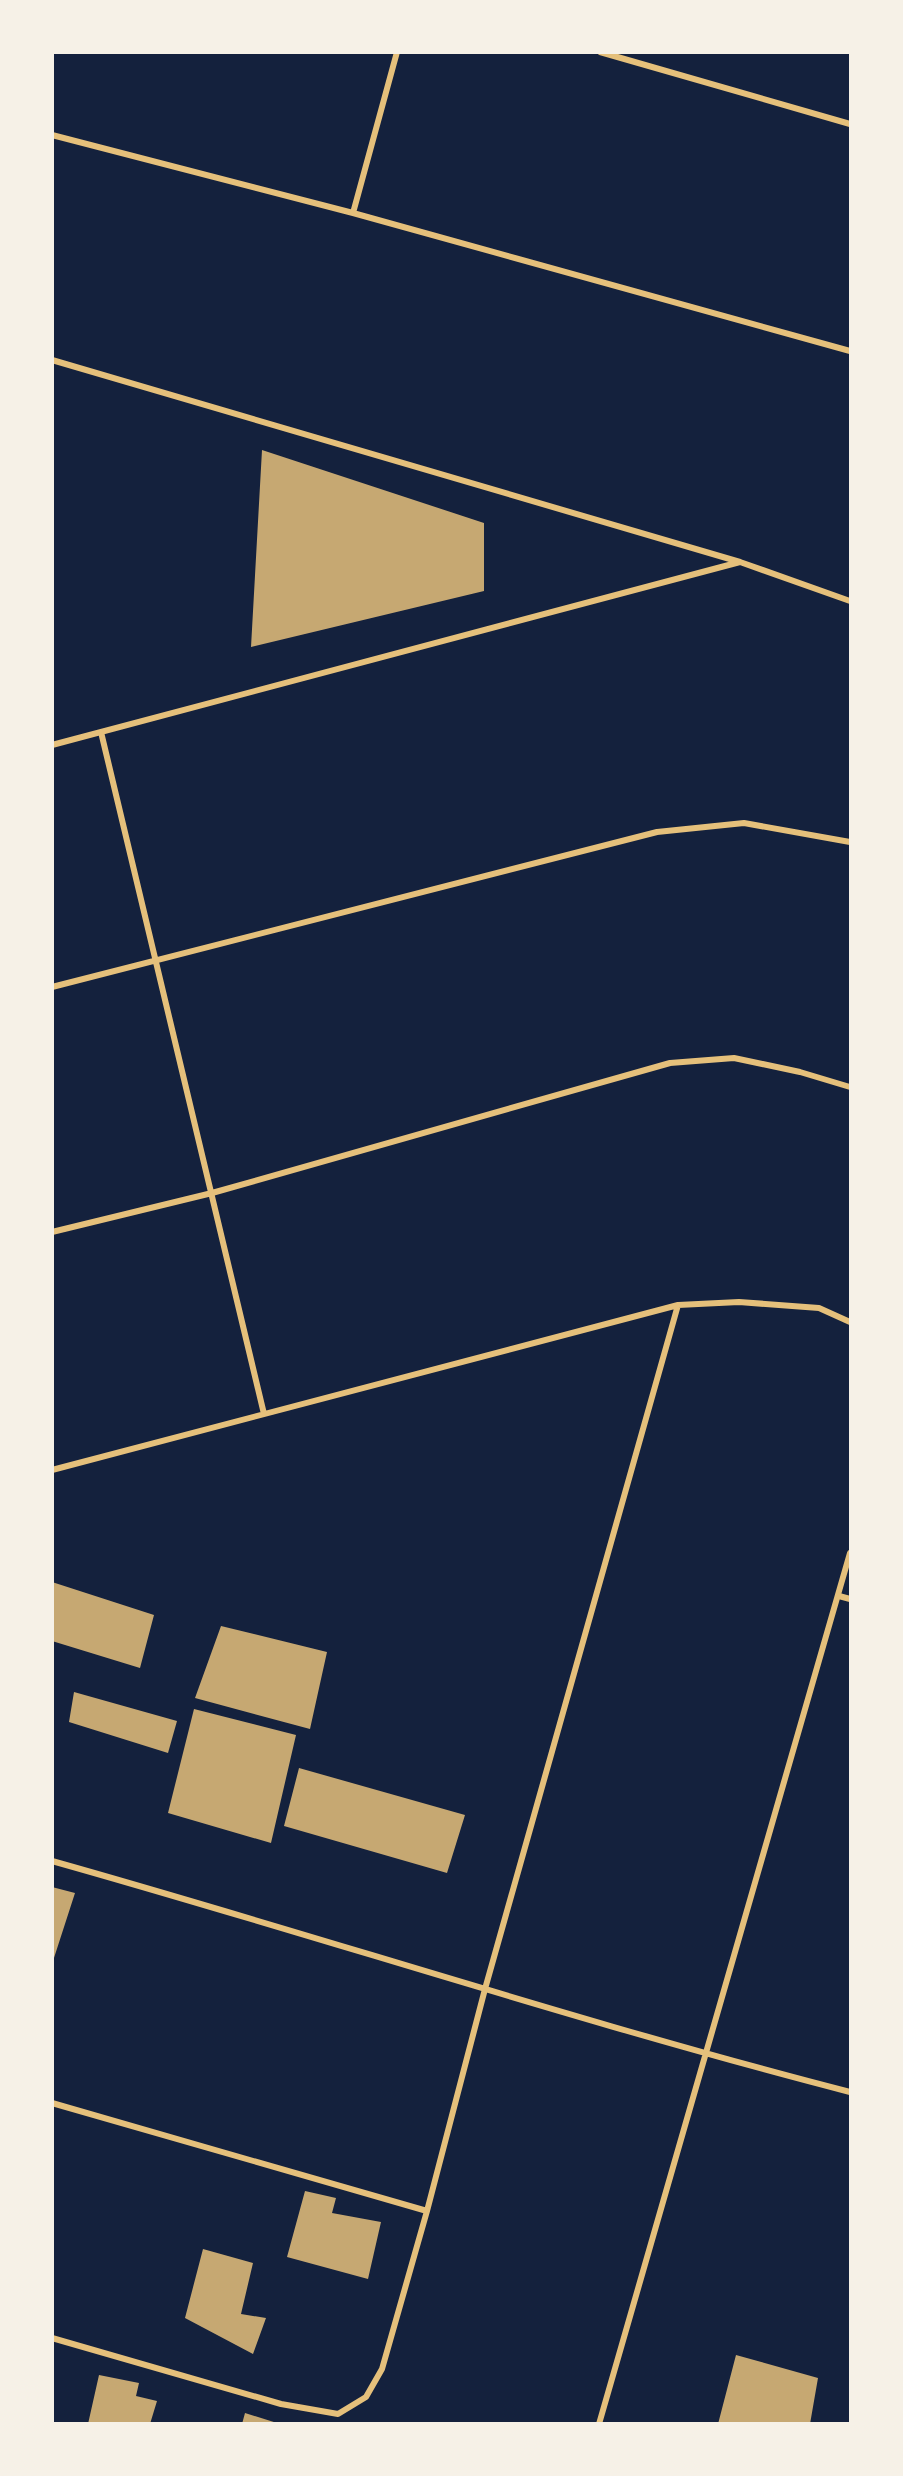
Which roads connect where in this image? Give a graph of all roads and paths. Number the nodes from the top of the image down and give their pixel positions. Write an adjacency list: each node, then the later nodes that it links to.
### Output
1 (397, 52): 5 (street)
2 (600, 52): 3 (street)
3 (850, 124)
4 (52, 135): 5 (street)
5 (352, 213): 6 (street)
6 (850, 351)
7 (52, 360): 8 (street)
8 (740, 562): 9 (street); 10 (street)
9 (850, 601)
10 (101, 732): 11 (street); 13 (street)
11 (52, 745)
12 (850, 842): 13 (street)
13 (157, 960): 14 (street); 16 (street)
14 (52, 987)
15 (850, 1087): 16 (street)
16 (212, 1193): 17 (street); 20 (street)
17 (52, 1232)
18 (678, 1305): 19 (street); 20 (street); 26 (street)
19 (850, 1322)
20 (264, 1414): 21 (street)
21 (52, 1470)
22 (850, 1552): 23 (street)
23 (839, 1596): 24 (street); 27 (street)
24 (850, 1599)
25 (52, 1861): 26 (street)
26 (484, 1989): 27 (street); 30 (street)
27 (704, 2054): 28 (street); 32 (street)
28 (850, 2092)
29 (52, 2103): 30 (street)
30 (427, 2211): 31 (street)
31 (52, 2338)
32 (599, 2424)

